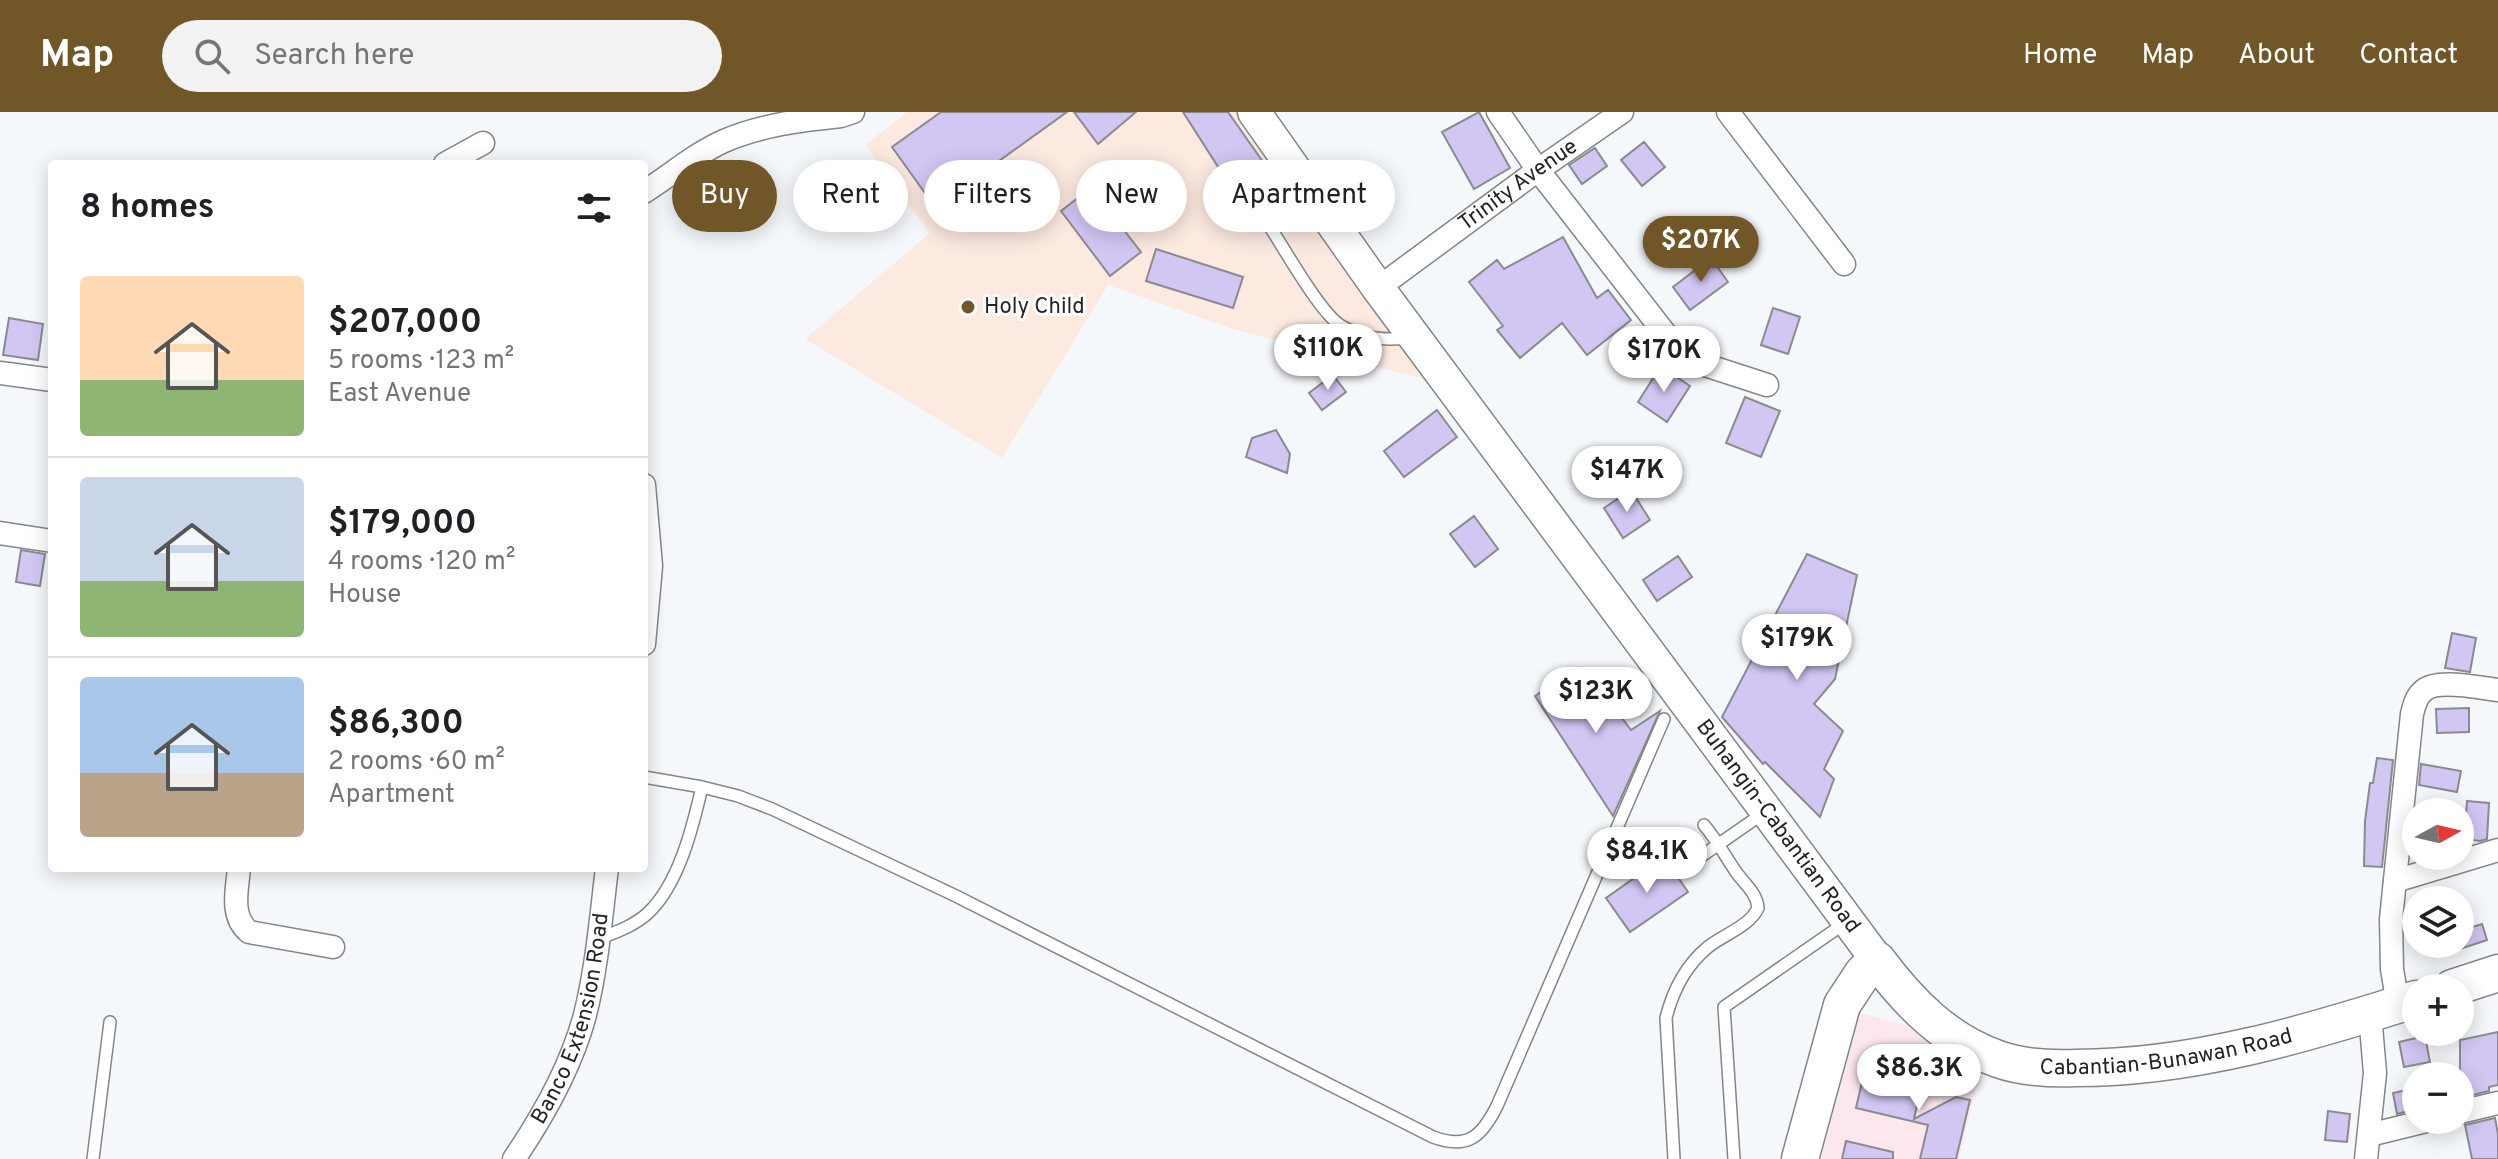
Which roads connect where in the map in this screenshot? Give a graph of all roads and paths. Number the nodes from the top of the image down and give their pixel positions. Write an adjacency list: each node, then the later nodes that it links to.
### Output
1 (853, 112): 9 (street)
2 (1254, 112): 12 (main road, Buhangin-Cabantian Road)
3 (1498, 112): 8 (street)
4 (1622, 112): 8 (street, Trinity Avenue)
5 (1728, 112): 11 (street)
6 (483, 143): 7 (street)
7 (452, 160)
8 (1538, 170): 12 (street, Trinity Avenue); 16 (street)
9 (648, 189)
10 (1273, 232): 13 (lane)
11 (1844, 264)
12 (1378, 288): 13 (main road, Buhangin-Cabantian Road)
13 (1414, 337): 25 (main road, Buhangin-Cabantian Road)
14 (0, 373): 15 (street)
15 (48, 379)
16 (1767, 385)
17 (648, 531): 20 (street)
18 (0, 533): 19 (street)
19 (48, 540)
20 (648, 599)
21 (2498, 690): 32 (street)
22 (1664, 719): 24 (lane)
23 (648, 778): 24 (lane)
24 (702, 787): 34 (lane)
25 (1767, 811): 27 (lane); 33 (main road, Buhangin-Cabantian Road)
26 (1704, 825): 27 (lane)
27 (1720, 845): 29 (lane); 47 (lane)
28 (2498, 849): 32 (street)
29 (1683, 869)
30 (239, 872): 35 (street)
31 (606, 872): 34 (street, Banco Extension Road)
32 (2395, 881): 39 (street)
33 (1848, 920): 36 (main road, Buhangin-Cabantian Road); 48 (lane)
34 (598, 939): 46 (street, Banco Extension Road)
35 (333, 947)
36 (1877, 960): 39 (main road, Cabantian-Bunawan Road); 49 (main road)
37 (2498, 973): 38 (main road)
38 (2474, 981)
39 (2395, 1006): 44 (street)
40 (110, 1022): 45 (lane)
41 (2498, 1103): 42 (street)
42 (2474, 1109)
43 (2402, 1127): 44 (street)
44 (2369, 1135): 50 (street)
45 (93, 1159)
46 (514, 1159)
47 (1674, 1159)
48 (1734, 1159)
49 (1800, 1159)
50 (2366, 1159)

